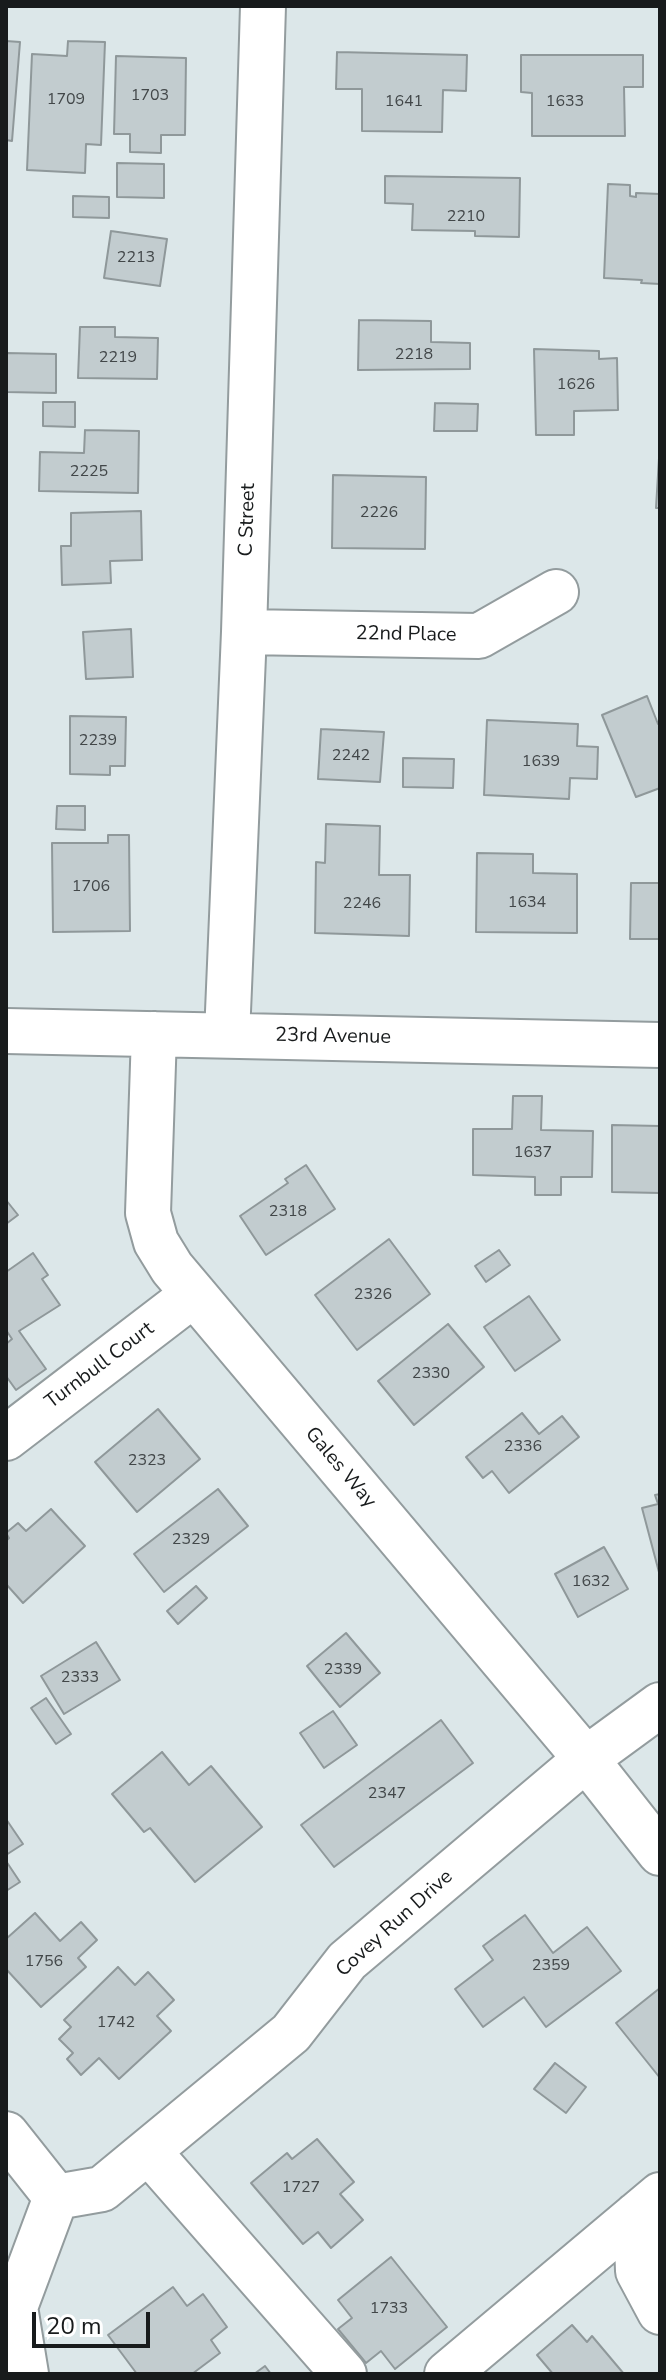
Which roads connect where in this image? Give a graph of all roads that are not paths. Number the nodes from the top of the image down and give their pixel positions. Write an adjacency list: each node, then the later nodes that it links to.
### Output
1 (263, 6): 3 (street, C Street)
2 (556, 592): 3 (street, 22nd Place)
3 (244, 632): 6 (street, C Street)
4 (6, 1031): 5 (street, 23rd Avenue)
5 (154, 1034): 6 (street, 23rd Avenue); 8 (street, Gales Way)
6 (227, 1035): 7 (street, 23rd Avenue)
7 (660, 1045)
8 (194, 1294): 9 (street, Turnbull Court); 11 (street, Gales Way)
9 (6, 1438)
10 (660, 1705): 11 (street, Covey Run Drive)
11 (586, 1759): 12 (street, Gales Way); 14 (street, Covey Run Drive)
12 (660, 1853)
13 (6, 2134): 15 (street)
14 (148, 2151): 15 (street, Covey Run Drive); 19 (street)
15 (56, 2197): 18 (street)
16 (648, 2205): 17 (street); 20 (street)
17 (660, 2312)
18 (26, 2374)
19 (344, 2374)
20 (447, 2374)

